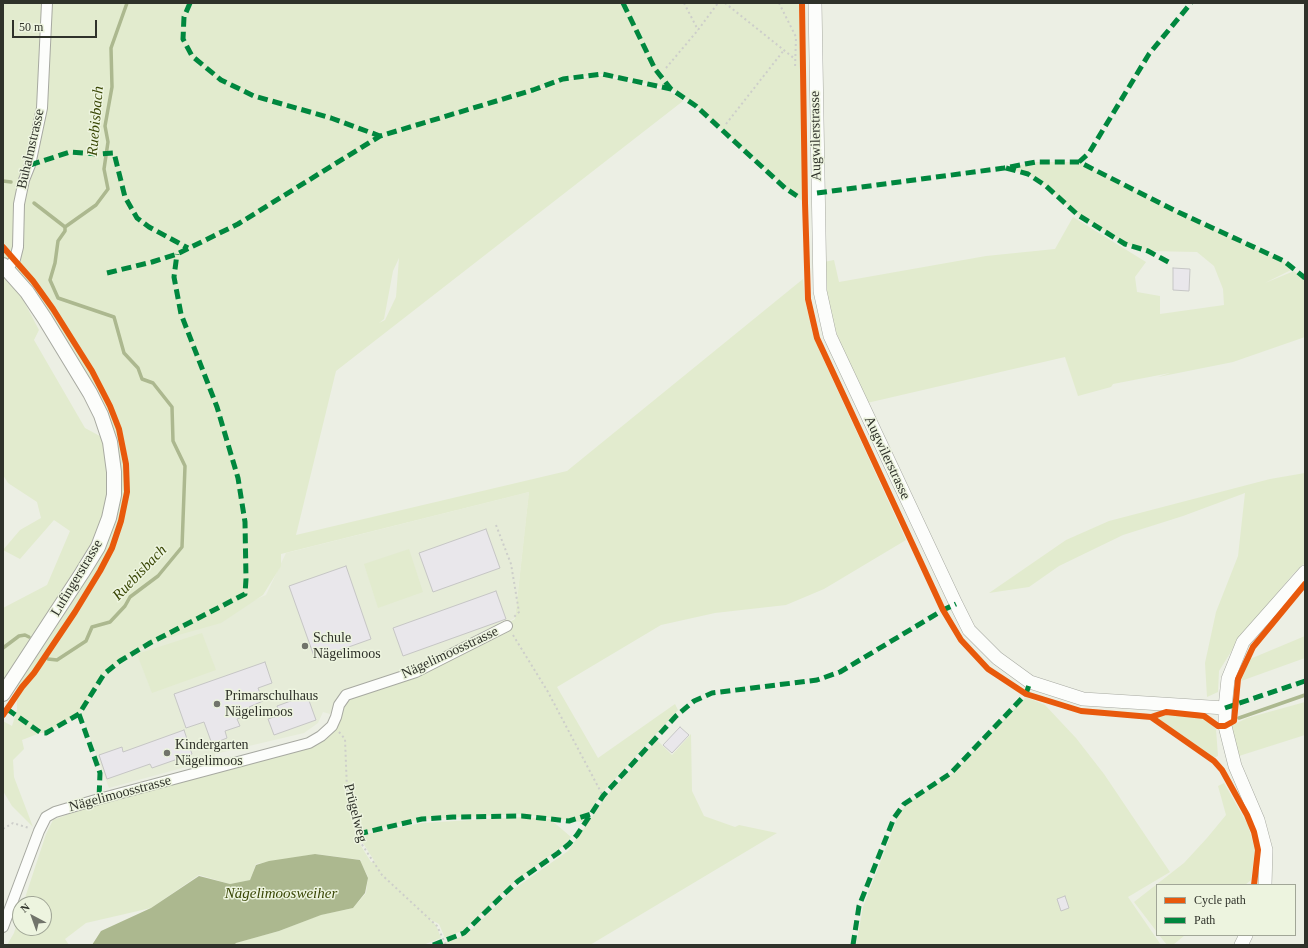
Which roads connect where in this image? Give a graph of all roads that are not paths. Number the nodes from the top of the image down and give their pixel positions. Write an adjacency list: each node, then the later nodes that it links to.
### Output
1 (47, 3): 3 (street, Buhalmstrasse)
2 (815, 3): 7 (street, Augwilerstrasse)
3 (5, 267): 6 (main road, Lufingerstrasse)
4 (1305, 572): 7 (street)
5 (507, 626): 9 (street, Nägelimoosstrasse)
6 (3, 694)
7 (1225, 708): 8 (street)
8 (1265, 884)
9 (3, 927)
10 (1246, 936): 11 (street)
11 (1241, 945)

